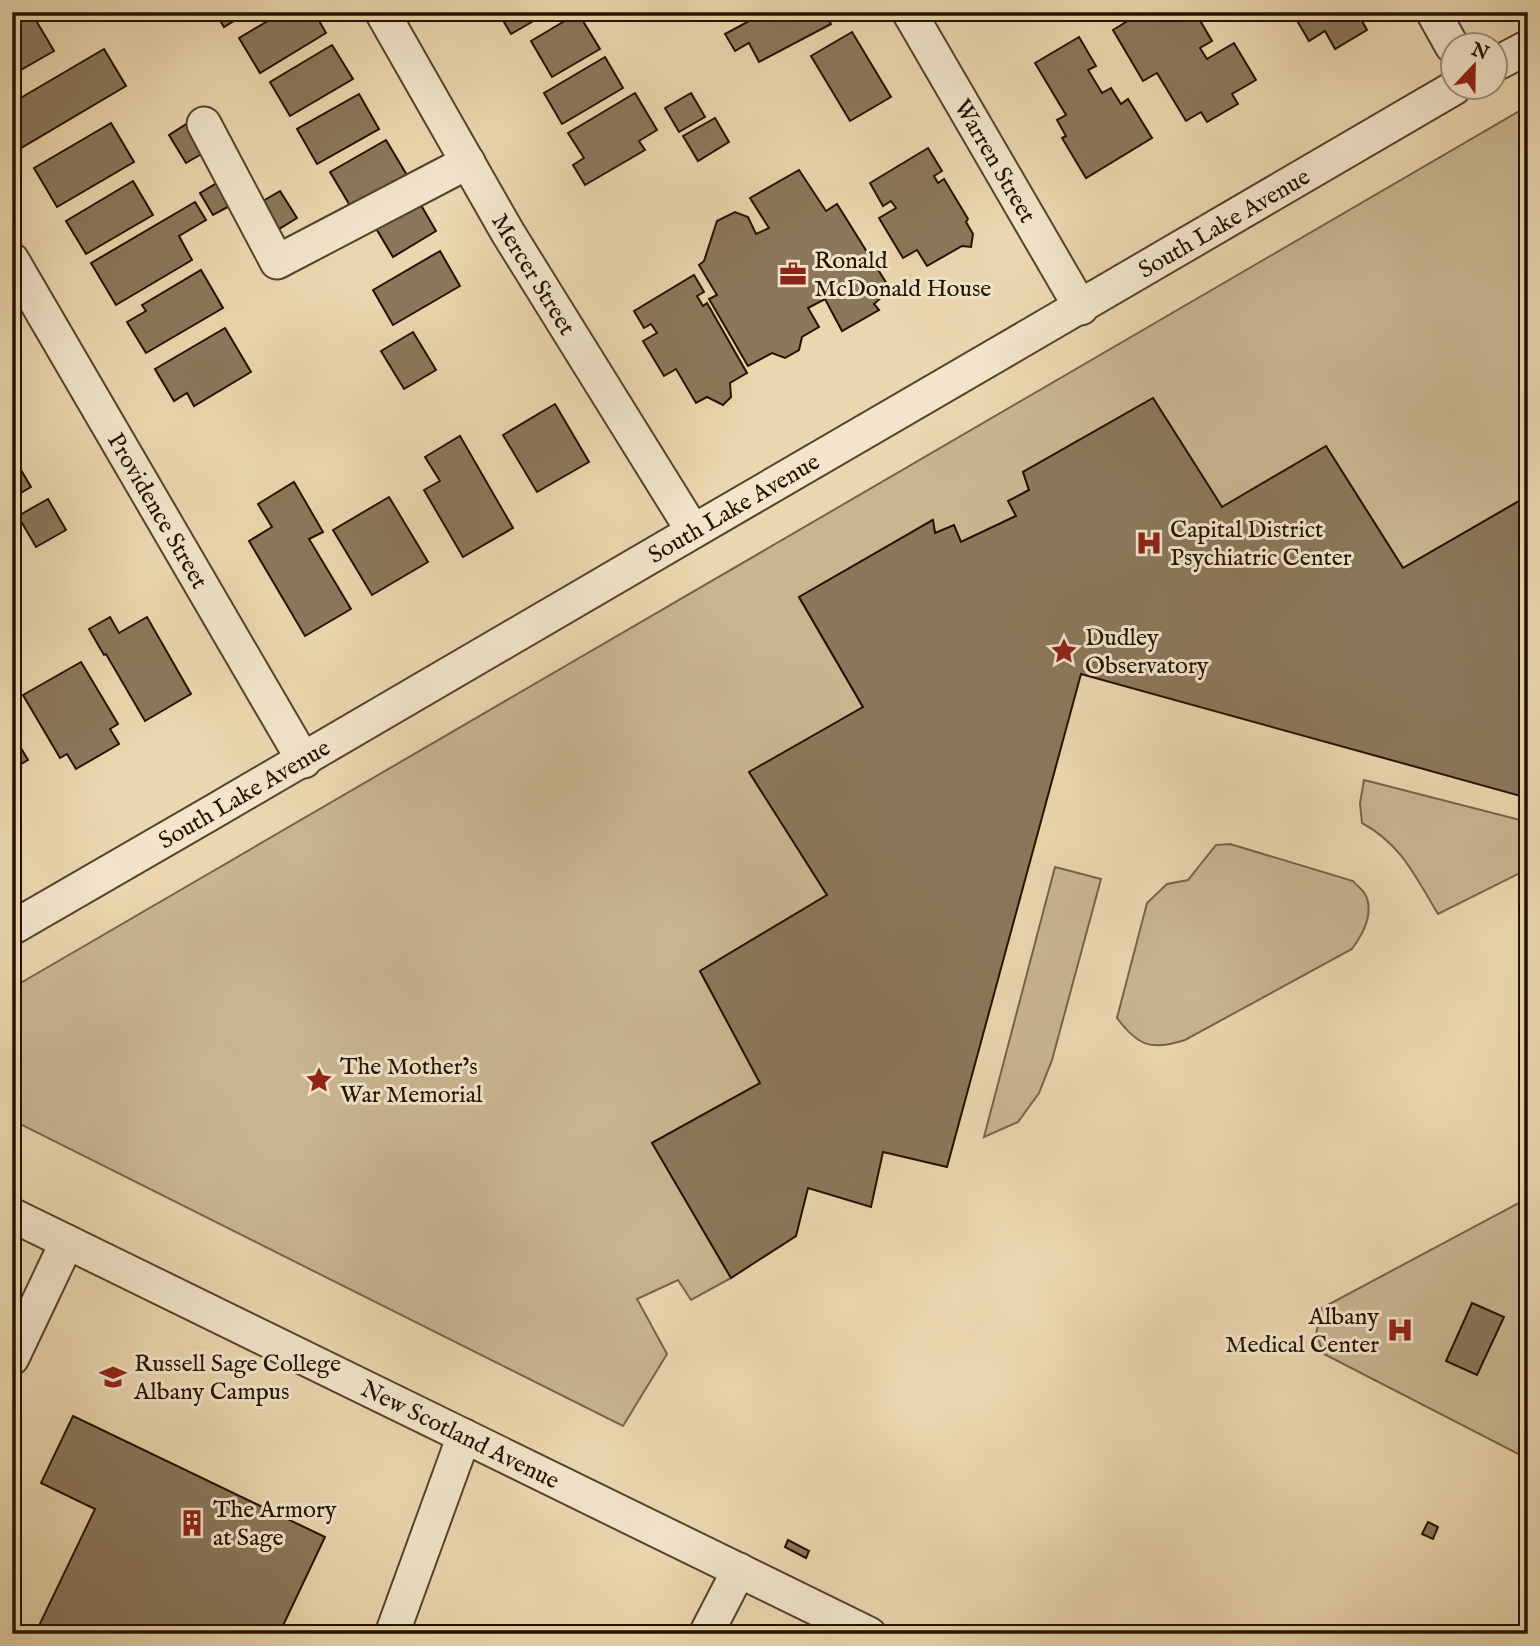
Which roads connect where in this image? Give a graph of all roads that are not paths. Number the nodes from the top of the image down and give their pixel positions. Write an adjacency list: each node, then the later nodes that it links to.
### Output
1 (382, 12): 9 (street, Mercer Street)
2 (909, 12): 11 (street, Warren Street)
3 (1433, 12): 4 (street)
4 (1444, 32)
5 (1528, 47): 6 (street)
6 (1508, 58)
7 (1438, 97): 11 (street, South Lake Avenue)
8 (204, 124): 9 (street)
9 (468, 162): 12 (street, Mercer Street)
10 (12, 260): 13 (street, Providence Street)
11 (1081, 308): 12 (street, South Lake Avenue)
12 (694, 531): 13 (street, South Lake Avenue)
13 (304, 761): 14 (street, South Lake Avenue)
14 (12, 928)
15 (12, 1215): 16 (street, New Scotland Avenue)
16 (68, 1242): 17 (street); 18 (street, New Scotland Avenue)
17 (12, 1358)
18 (464, 1436): 19 (street, New Scotland Avenue); 20 (street)
19 (739, 1570): 21 (street); 22 (street, New Scotland Avenue)
20 (392, 1634)
21 (706, 1634)
22 (869, 1634)

